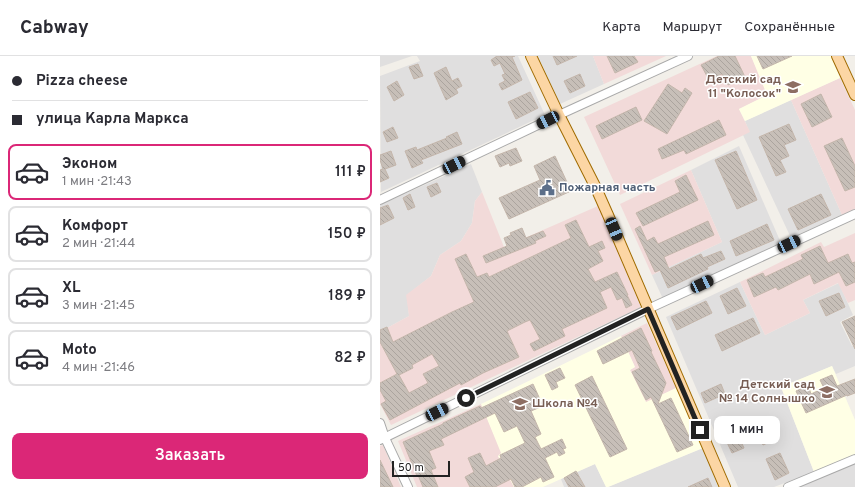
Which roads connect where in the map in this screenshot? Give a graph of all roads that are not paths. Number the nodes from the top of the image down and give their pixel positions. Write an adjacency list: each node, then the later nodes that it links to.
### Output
1 (531, 56): 5 (main road)
2 (688, 56): 5 (street)
3 (837, 56): 4 (main road)
4 (855, 96)
5 (559, 115): 6 (street); 8 (main road)
6 (380, 200)
7 (855, 214): 8 (street)
8 (648, 309): 10 (street); 13 (main road)
9 (380, 423): 10 (street)
10 (383, 439): 12 (street)
11 (855, 459): 14 (street)
12 (408, 487)
13 (725, 487)
14 (788, 487)

